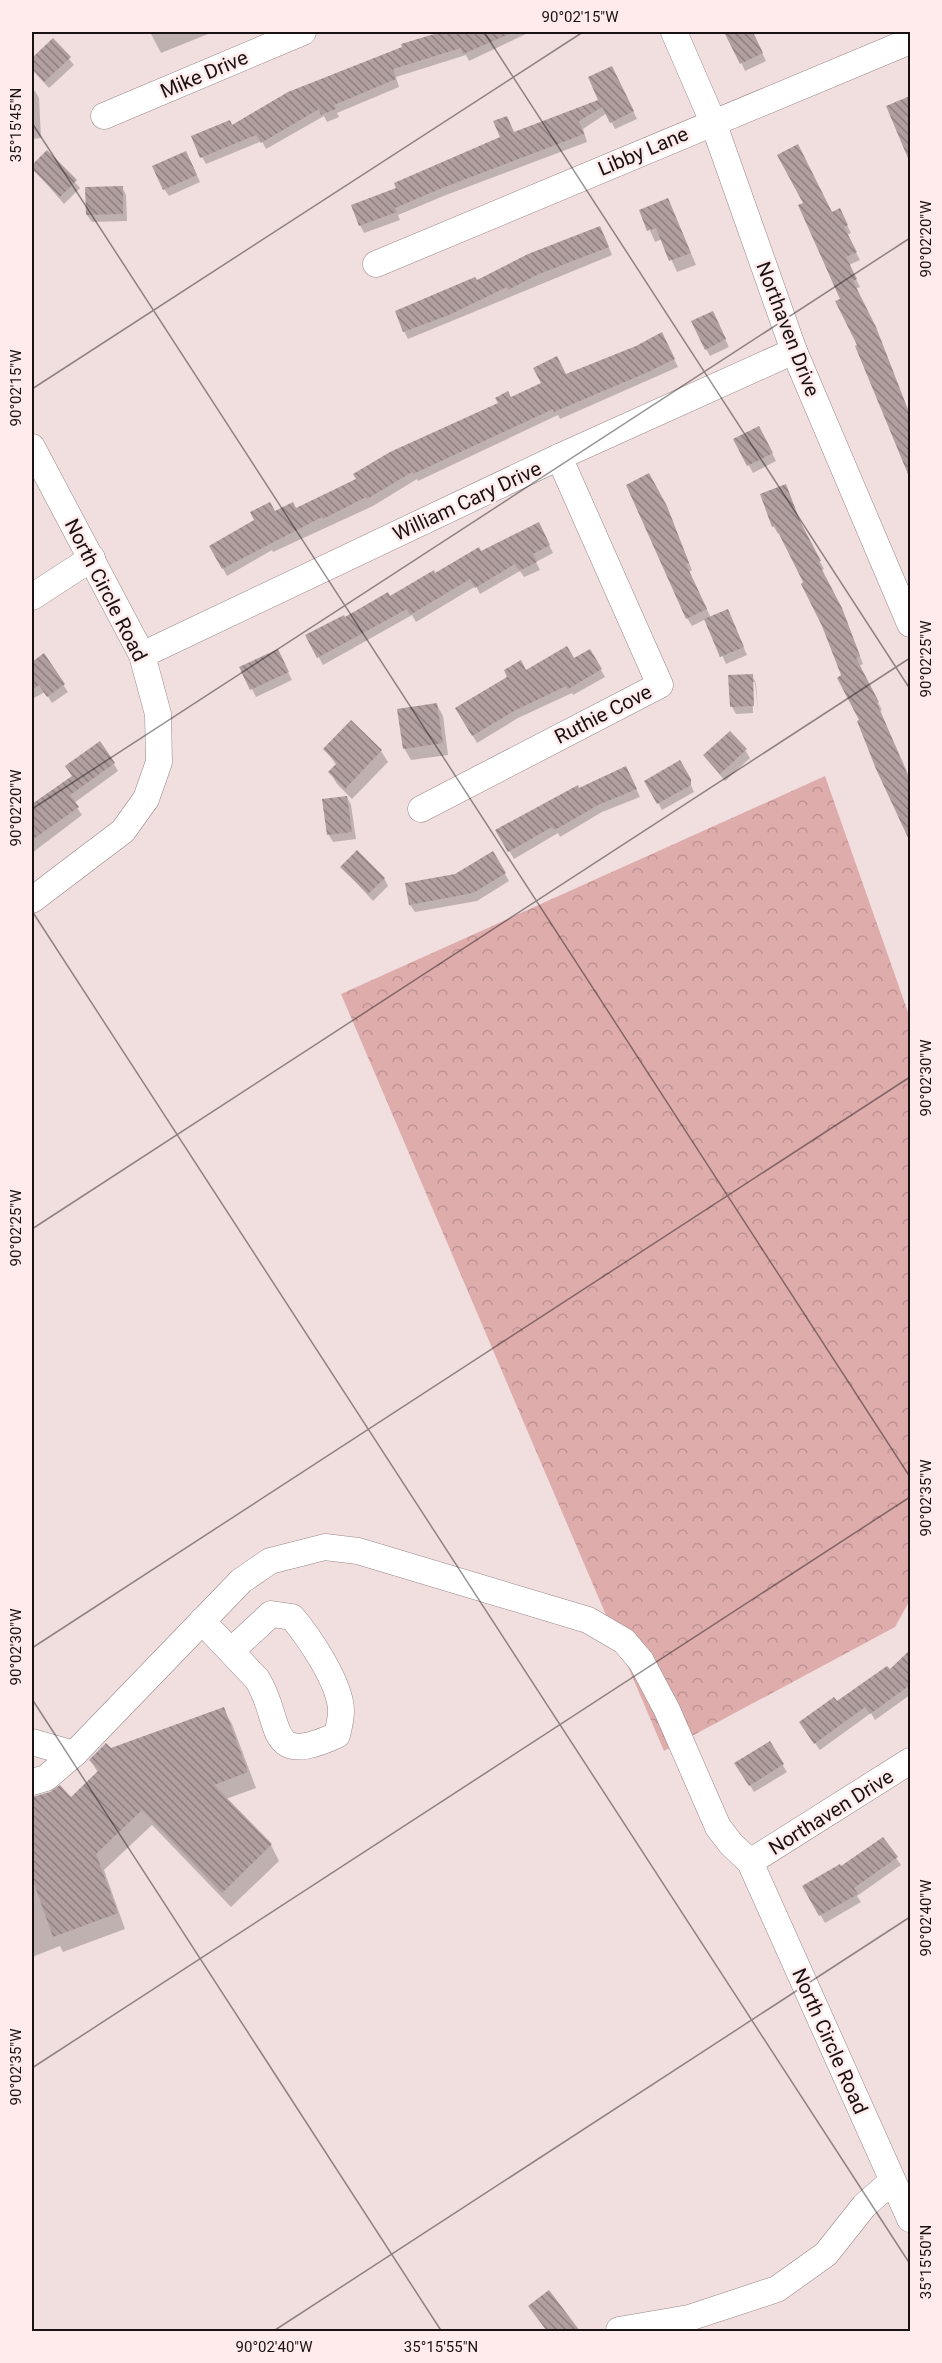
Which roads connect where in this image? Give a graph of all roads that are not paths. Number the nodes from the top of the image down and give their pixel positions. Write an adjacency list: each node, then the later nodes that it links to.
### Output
1 (303, 32): 4 (street, Mike Drive)
2 (674, 32): 5 (street, Northaven Drive)
3 (910, 41): 5 (street, Libby Lane)
4 (104, 116)
5 (713, 122): 6 (street, Libby Lane); 7 (street, Northaven Drive)
6 (376, 264)
7 (794, 351): 9 (street, William Cary Drive); 12 (street, Northaven Drive)
8 (32, 447): 10 (street, North Circle Road)
9 (559, 457): 13 (street, William Cary Drive); 14 (street, Ruthie Cove)
10 (92, 558): 11 (street); 13 (street, North Circle Road)
11 (32, 597)
12 (910, 624)
13 (142, 655): 15 (street, North Circle Road)
14 (421, 809)
15 (32, 900)
16 (202, 1621): 17 (street); 19 (street); 22 (street)
17 (231, 1652): 17 (street)
18 (32, 1742): 19 (street)
19 (74, 1754): 21 (street)
20 (910, 1761): 22 (street, Northaven Drive)
21 (32, 1782)
22 (750, 1862): 23 (street, North Circle Road)
23 (892, 2181): 24 (street, North Circle Road); 25 (street)
24 (910, 2219)
25 (619, 2330)

